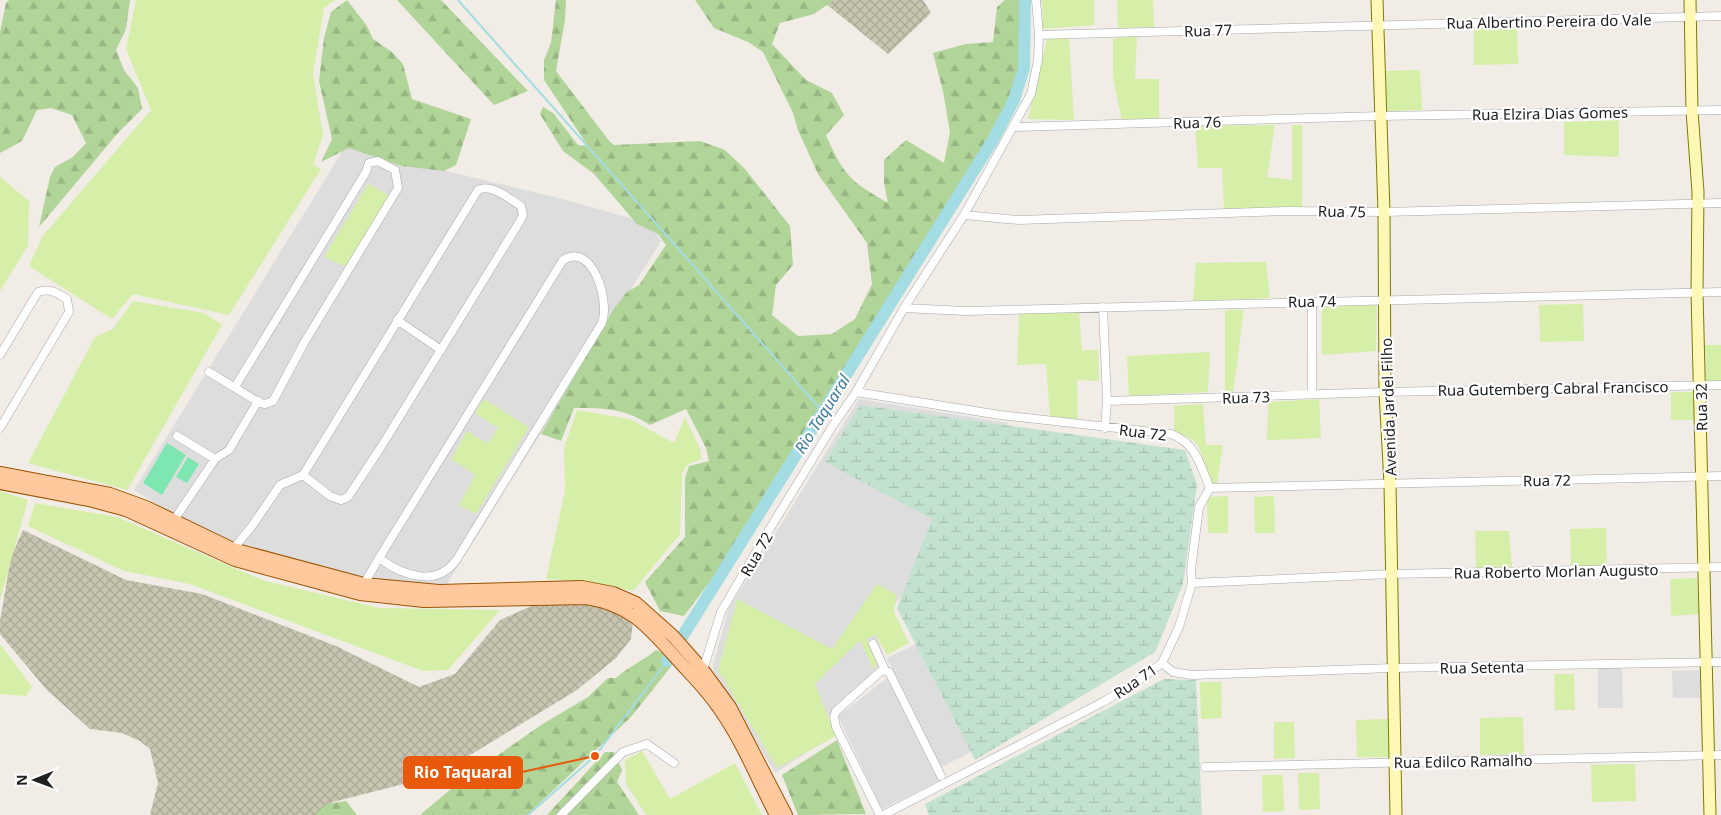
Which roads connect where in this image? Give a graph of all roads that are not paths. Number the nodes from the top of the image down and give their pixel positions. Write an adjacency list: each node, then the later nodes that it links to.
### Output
1 (1036, 0): 7 (street)
2 (1377, 0): 6 (main road, Avenida Jardel Filho)
3 (1690, 0): 5 (main road, Rua 32)
4 (1721, 16): 5 (street, Rua Albertino Pereira do Vale)
5 (1689, 17): 6 (street, Rua Albertino Pereira do Vale); 9 (main road, Rua 32)
6 (1377, 25): 7 (street, Rua 77); 10 (main road, Avenida Jardel Filho)
7 (1040, 35): 11 (street)
8 (1721, 110): 9 (street, Rua Elzira Dias Gomes)
9 (1692, 111): 10 (street, Rua Elzira Dias Gomes); 12 (main road, Rua 32)
10 (1380, 116): 11 (street, Rua 76); 14 (main road, Avenida Jardel Filho)
11 (1014, 127): 15 (street)
12 (1698, 203): 13 (street, Rua 75); 14 (street, Rua 75); 16 (main road, Rua 32)
13 (1721, 203)
14 (1384, 212): 15 (street, Rua 75); 18 (main road, Avenida Jardel Filho)
15 (964, 215): 21 (street)
16 (1697, 292): 17 (street, Rua 74); 18 (street, Rua 74); 26 (main road, Rua 32)
17 (1721, 292)
18 (1384, 300): 19 (street, Rua 74); 30 (main road, Avenida Jardel Filho)
19 (1312, 302): 20 (street, Rua 74); 31 (street)
20 (1103, 306): 21 (street, Rua 74); 33 (street)
21 (904, 308): 29 (street)
22 (397, 320): 23 (street); 23 (street); 39 (street)
23 (441, 350): 39 (street)
24 (0, 355): 34 (street)
25 (208, 372): 28 (street)
26 (1700, 385): 27 (street, Rua Gutemberg Cabral Francisco); 30 (street, Rua Gutemberg Cabral Francisco); 40 (main road, Rua 32)
27 (1721, 385)
28 (235, 387): 32 (street); 32 (street)
29 (856, 392): 35 (street, Rua 72); 60 (street, Rua 72)
30 (1385, 392): 31 (street, Rua 73); 43 (main road, Avenida Jardel Filho)
31 (1312, 394): 33 (street, Rua 73)
32 (258, 401): 37 (street)
33 (1107, 401): 35 (street)
34 (0, 428)
35 (1104, 428): 44 (street, Rua 72)
36 (176, 436): 37 (street)
37 (215, 459): 45 (street)
38 (0, 473): 45 (main road)
39 (303, 475): 46 (street)
40 (1703, 476): 41 (street, Rua 72); 43 (street, Rua 72); 49 (main road, Rua 32)
41 (1721, 476)
42 (0, 483): 53 (main road)
43 (1390, 484): 44 (street, Rua 72); 50 (main road, Avenida Jardel Filho)
44 (1210, 488): 51 (street, Rua 71)
45 (174, 520): 46 (main road)
46 (233, 549): 52 (main road)
47 (379, 558): 47 (street); 52 (street)
48 (1721, 567): 49 (street, Rua Roberto Morlan Augusto)
49 (1704, 568): 50 (street, Rua Roberto Morlan Augusto); 58 (main road, Rua 32)
50 (1391, 574): 51 (street); 59 (main road, Avenida Jardel Filho)
51 (1192, 583): 57 (street, Rua 71)
52 (364, 584): 53 (main road)
53 (669, 641): 55 (main road)
54 (872, 644): 61 (street)
55 (686, 660): 60 (main road); 69 (main road)
56 (1721, 662): 58 (street, Rua Setenta)
57 (1162, 663): 59 (street, Rua Setenta); 71 (street, Rua 71)
58 (1706, 663): 59 (street, Rua Setenta); 62 (main road, Rua 32)
59 (1393, 668): 65 (main road, Avenida Jardel Filho)
60 (704, 670): 70 (main road)
61 (886, 670): 67 (street); 71 (street)
62 (1708, 755): 63 (street, Rua Edilco Ramalho); 65 (street, Rua Edilco Ramalho); 73 (main road, Rua 32)
63 (1721, 755)
64 (674, 763): 68 (street)
65 (1395, 763): 66 (street, Rua Edilco Ramalho); 72 (main road, Avenida Jardel Filho)
66 (1205, 767)
67 (941, 776)
68 (562, 815)
69 (776, 815)
70 (786, 815)
71 (882, 815)
72 (1396, 815)
73 (1710, 815)

